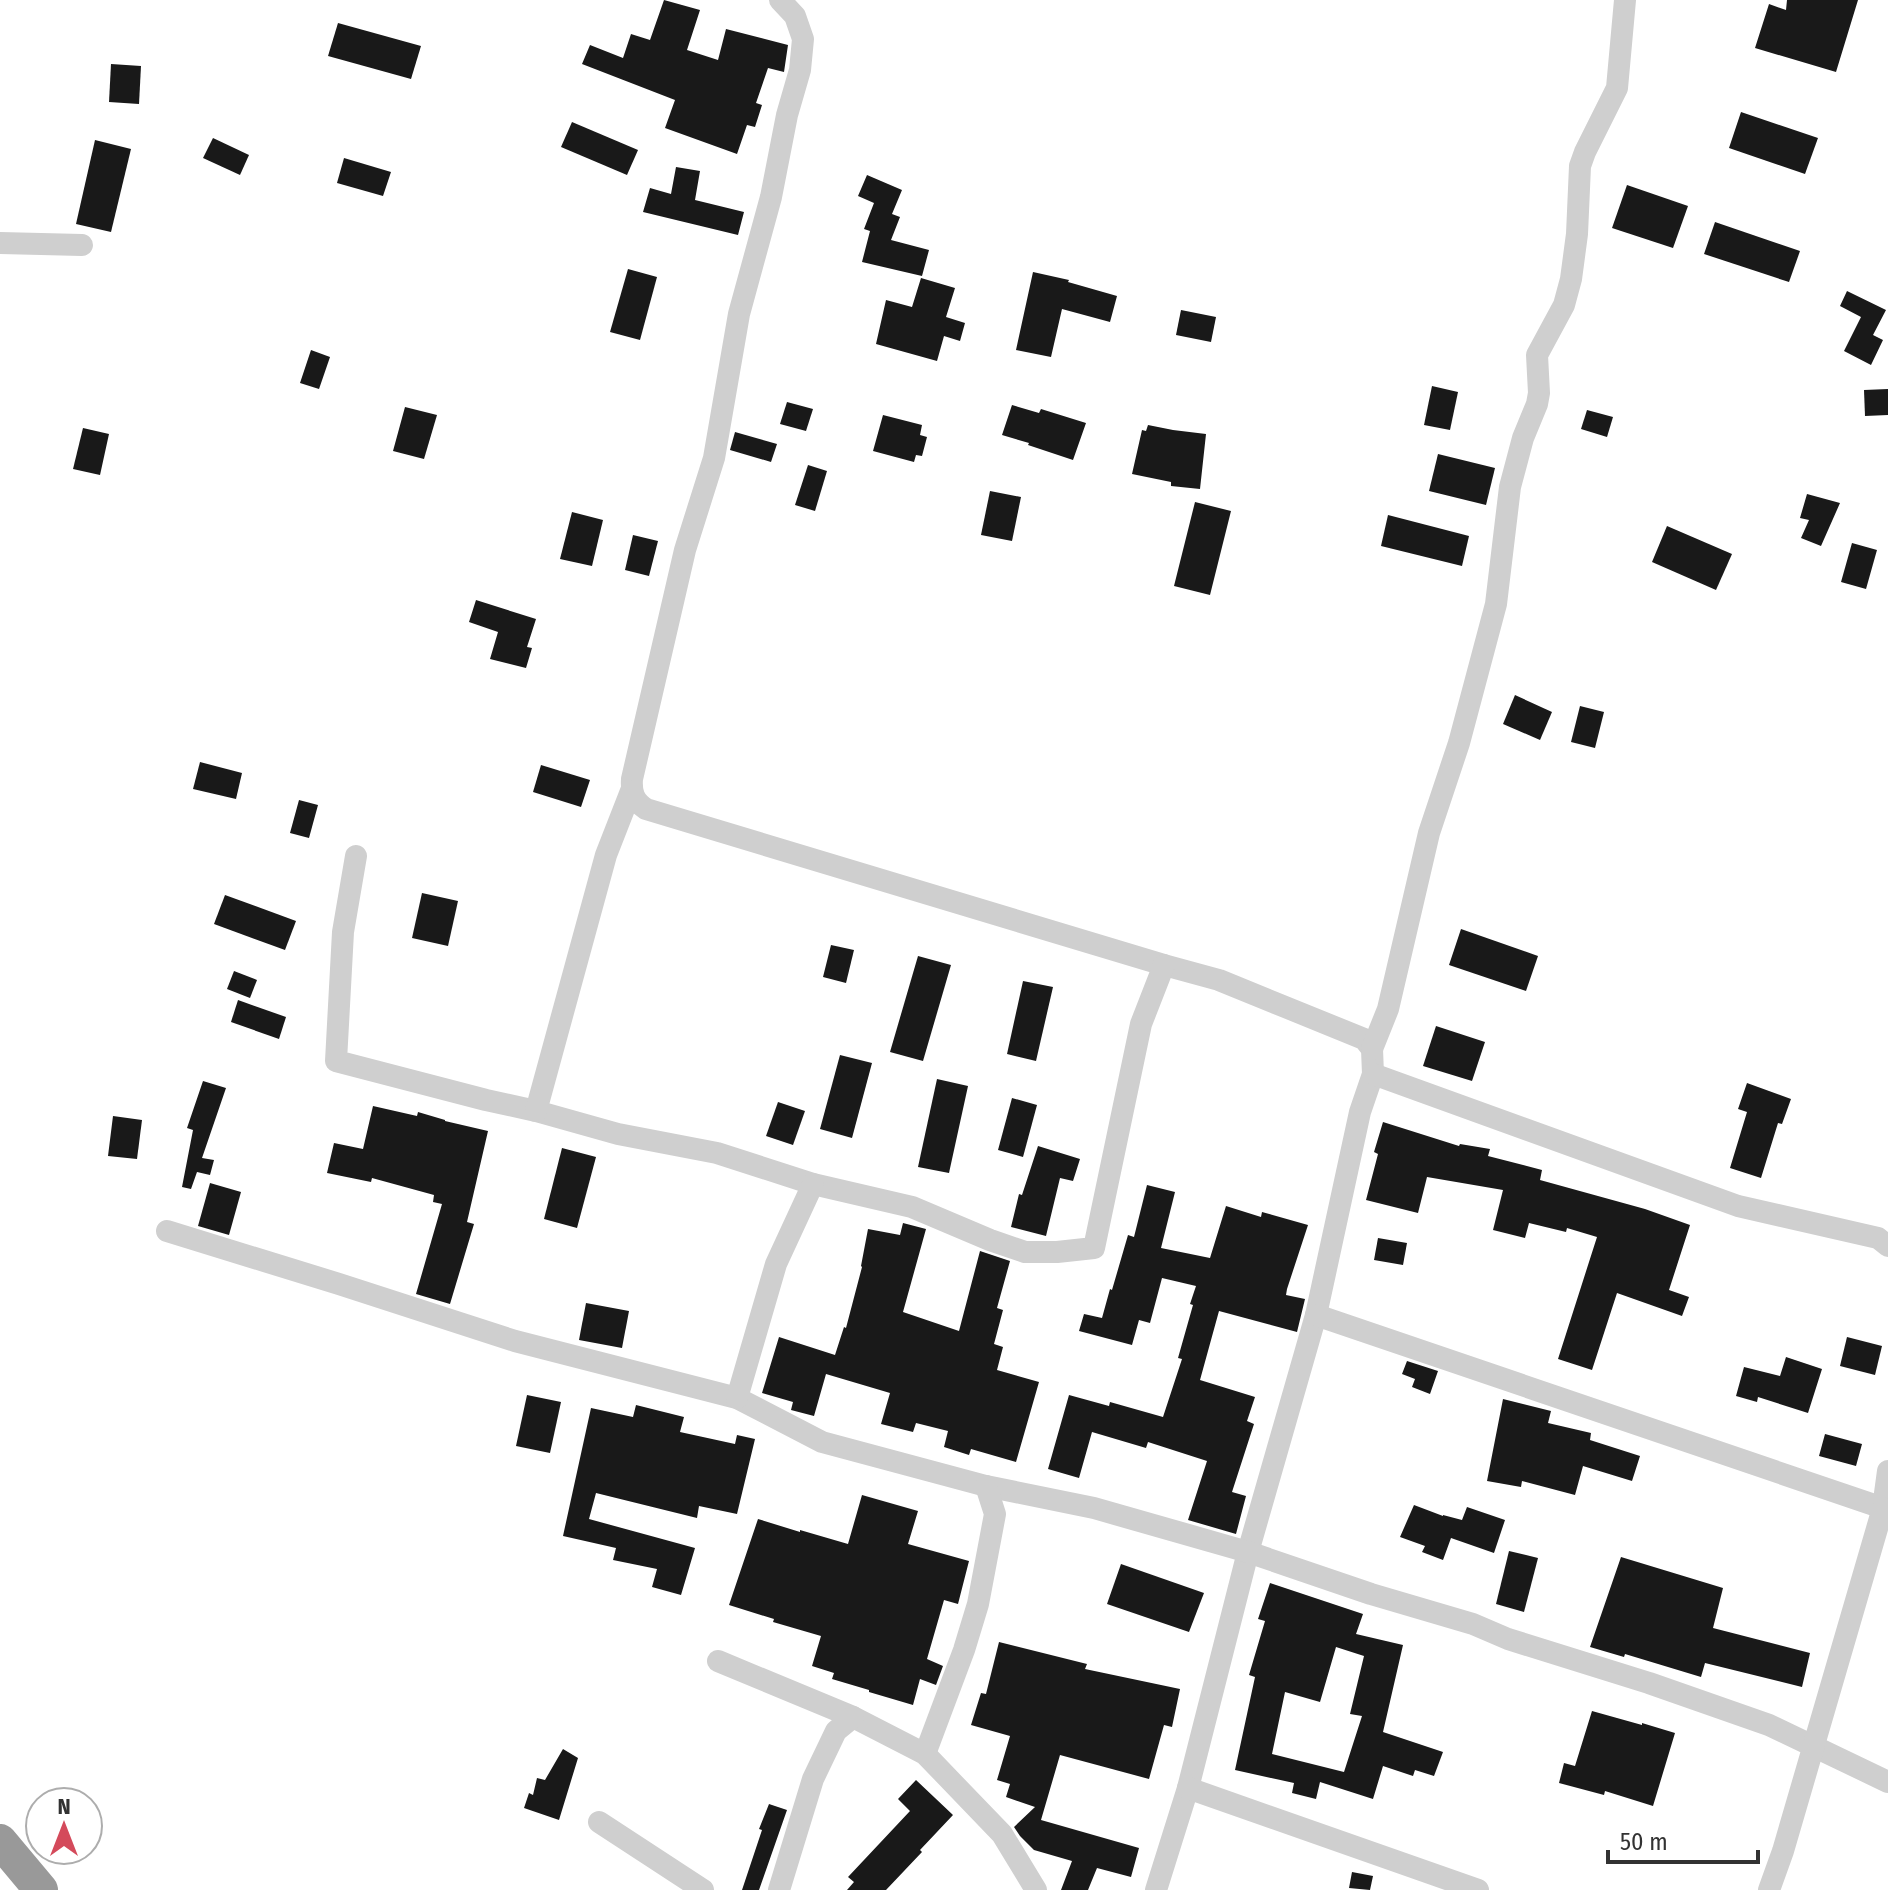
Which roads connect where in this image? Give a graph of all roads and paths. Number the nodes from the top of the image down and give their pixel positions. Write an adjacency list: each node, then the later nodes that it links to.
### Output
1 (780, 0): 5 (street)
2 (1625, 0): 8 (street)
3 (0, 243): 4 (street)
4 (82, 245)
5 (631, 791): 7 (street); 10 (street)
6 (356, 856): 10 (street)
7 (1164, 965): 8 (street); 11 (street)
8 (1372, 1049): 9 (street)
9 (1373, 1074): 13 (street); 14 (street)
10 (536, 1111): 11 (street)
11 (813, 1184): 15 (street)
12 (167, 1231): 15 (street)
13 (1888, 1246)
14 (1316, 1315): 19 (street); 21 (street)
15 (737, 1398): 17 (street)
16 (1888, 1471): 19 (street)
17 (986, 1486): 18 (street); 20 (street)
18 (1025, 1495): 20 (street); 21 (street)
19 (1886, 1509): 24 (street)
20 (995, 1514): 25 (street)
21 (1248, 1552): 24 (street); 27 (street)
22 (718, 1661): 23 (street)
23 (853, 1717): 25 (street); 32 (street)
24 (1812, 1745): 26 (street); 36 (street)
25 (925, 1754): 33 (street)
26 (1888, 1782)
27 (1188, 1788): 34 (street); 35 (street)
28 (599, 1822): 31 (street)
29 (0, 1841): 30 (highway)
30 (41, 1890)
31 (703, 1890)
32 (779, 1890)
33 (1036, 1890)
34 (1156, 1890)
35 (1478, 1890)
36 (1769, 1890)

